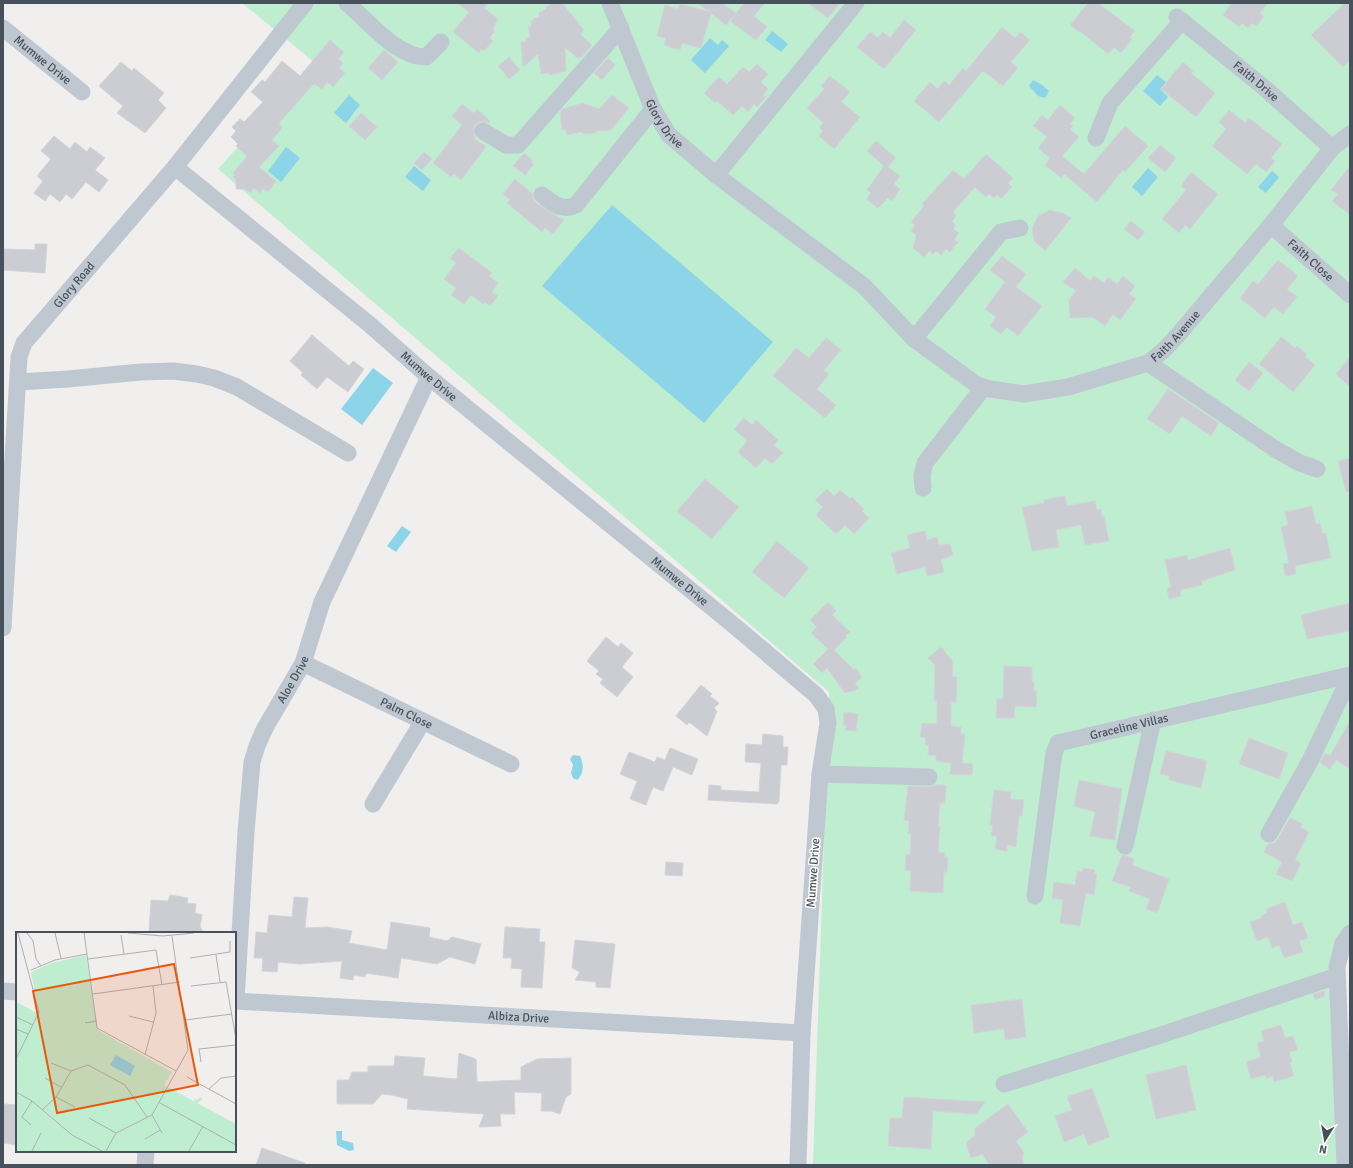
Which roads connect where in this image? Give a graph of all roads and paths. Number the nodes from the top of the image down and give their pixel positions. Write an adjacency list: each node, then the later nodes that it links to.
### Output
1 (305, 3): 14 (street, Glory Road)
2 (347, 3): 7 (street)
3 (610, 3): 6 (street, Glory Drive)
4 (856, 3): 15 (street)
5 (3, 28): 8 (street, Mumwe Drive)
6 (621, 28): 9 (street, Glory Drive); 10 (street)
7 (441, 42)
8 (82, 92)
9 (653, 110): 15 (street, Glory Drive); 16 (street)
10 (484, 131)
11 (1350, 134): 13 (street, Faith Avenue)
12 (1096, 138): 13 (street, Faith Drive)
13 (1332, 148): 17 (street, Faith Avenue)
14 (175, 167): 22 (street, Mumwe Drive); 23 (street, Glory Road)
15 (716, 175): 20 (street, Glory Drive)
16 (542, 195)
17 (1270, 225): 19 (street, Faith Close); 21 (street, Faith Avenue)
18 (1020, 228): 20 (street)
19 (1350, 295)
20 (914, 339): 24 (street, Faith Avenue)
21 (1148, 363): 24 (street, Faith Avenue); 26 (street)
22 (429, 377): 29 (street, Aloe Drive); 34 (street, Mumwe Drive)
23 (18, 382): 25 (street); 28 (street, Glory Road)
24 (982, 388): 27 (street)
25 (348, 453)
26 (1317, 469)
27 (924, 488)
28 (3, 628)
29 (303, 663): 32 (street, Palm Close); 44 (street, Aloe Drive)
30 (1350, 676): 31 (street, Graceline Villas); 37 (street)
31 (1153, 720): 38 (street); 39 (street, Graceline Villas)
32 (423, 722): 33 (street, Palm Close); 36 (street)
33 (511, 764)
34 (820, 774): 35 (street); 45 (street, Mumwe Drive)
35 (929, 777)
36 (373, 804)
37 (1269, 834)
38 (1125, 846)
39 (1035, 896)
40 (1350, 933): 41 (street)
41 (1337, 972): 46 (street); 47 (street)
42 (3, 992): 43 (street)
43 (16, 992)
44 (236, 1001): 45 (street, Albiza Drive)
45 (802, 1033): 50 (street, Mumwe Drive)
46 (1004, 1084)
47 (1346, 1099): 51 (street)
48 (146, 1152): 49 (street)
49 (145, 1165)
50 (798, 1165)
51 (1345, 1165)

